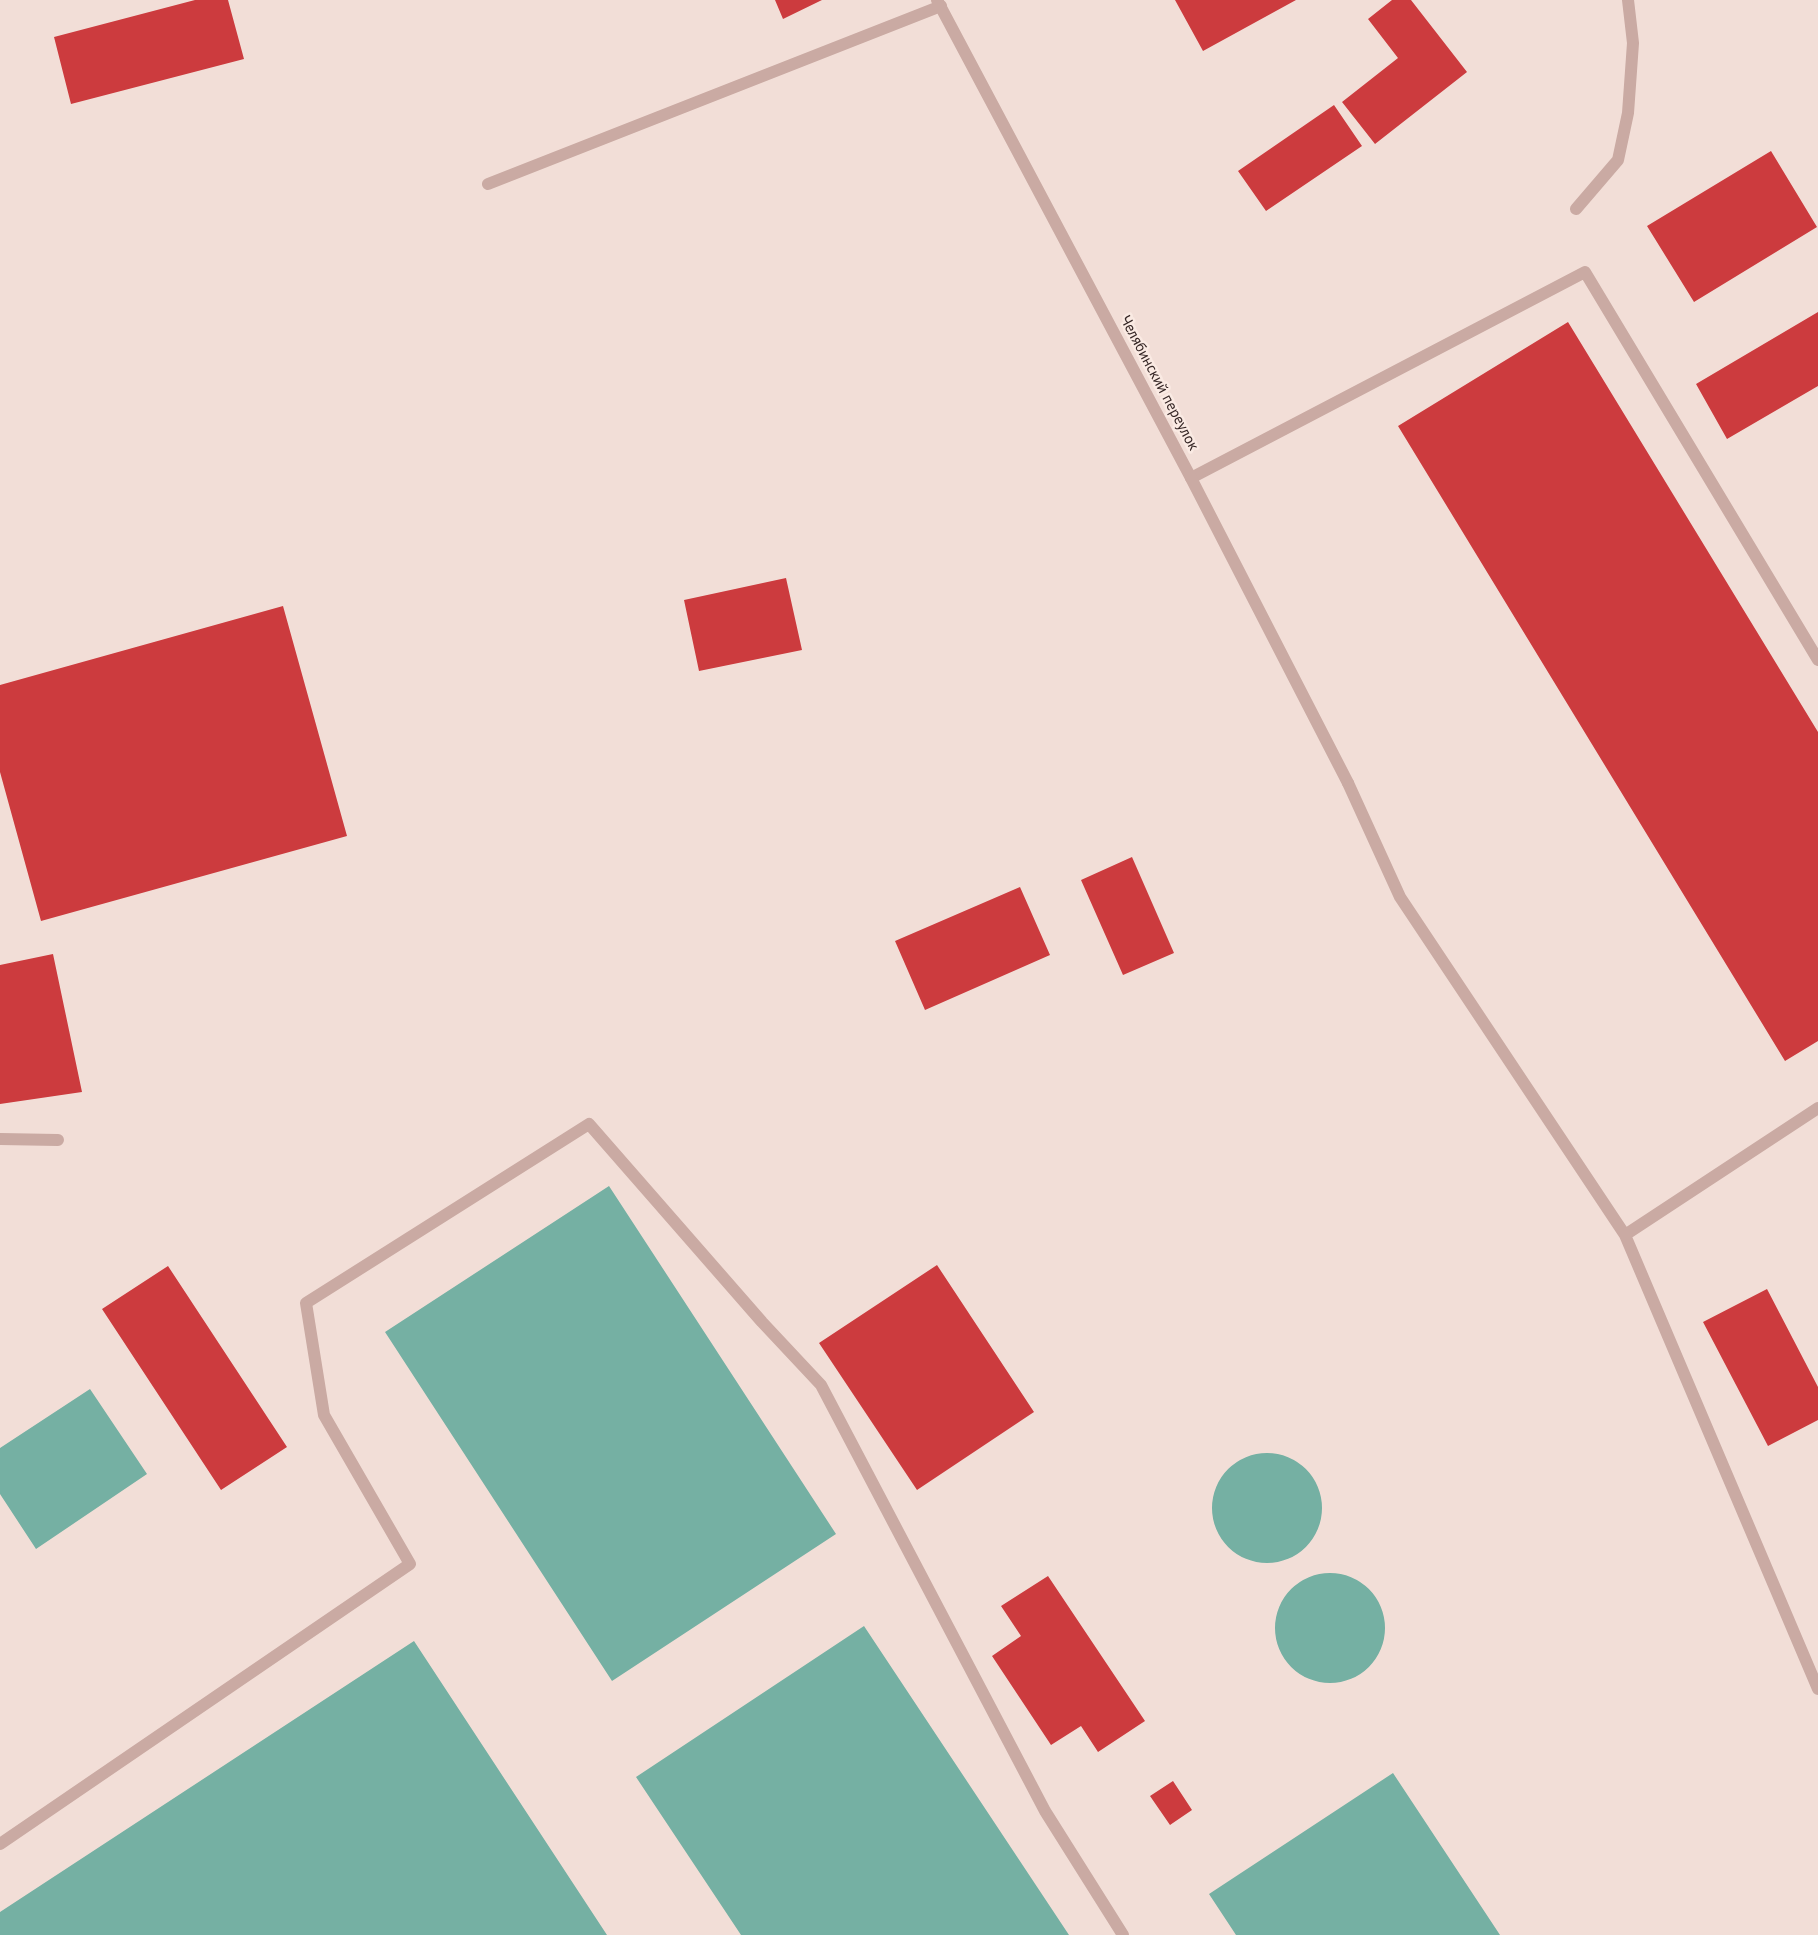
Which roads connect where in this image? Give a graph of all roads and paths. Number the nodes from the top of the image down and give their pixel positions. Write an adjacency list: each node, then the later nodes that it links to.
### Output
1 (1628, 0): 4 (street)
2 (939, 3): 3 (street); 5 (street, Челябинский переулок)
3 (488, 184)
4 (1576, 209)
5 (1191, 478): 6 (street); 10 (street, Челябинский переулок)
6 (1818, 660)
7 (1818, 1108): 10 (street)
8 (0, 1139): 9 (street)
9 (58, 1140)
10 (1625, 1235): 11 (street, Челябинский переулок)
11 (1818, 1689)
12 (0, 1844): 13 (street)
13 (1123, 1935)

